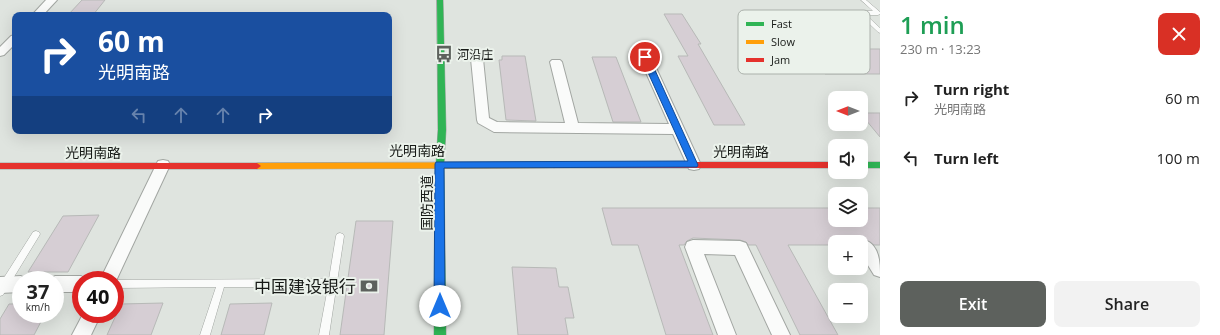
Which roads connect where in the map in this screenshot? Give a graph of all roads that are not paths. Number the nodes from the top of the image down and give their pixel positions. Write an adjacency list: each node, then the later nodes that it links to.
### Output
1 (52, 0): 4 (street)
2 (440, 0): 15 (main road, 国防西道)
3 (863, 0): 5 (lane)
4 (40, 12)
5 (878, 13)
6 (870, 22): 7 (lane)
7 (880, 31)
8 (12, 41): 9 (street)
9 (0, 53)
10 (645, 57): 14 (street)
11 (477, 59): 13 (street)
12 (556, 62): 13 (street)
13 (573, 128): 14 (street)
14 (678, 129): 17 (street)
15 (440, 164): 16 (main road, 光明南路); 17 (main road, 光明南路); 35 (main road, 国防西道)
16 (163, 165): 21 (main road, 光明南路); 26 (street)
17 (694, 165): 18 (main road, 光明南路)
18 (828, 165)
19 (868, 165): 20 (main road)
20 (880, 165)
21 (0, 166)
22 (36, 234): 30 (lane)
23 (340, 236): 27 (lane)
24 (868, 252): 25 (street)
25 (880, 270)
26 (112, 271)
27 (332, 283): 29 (lane); 34 (lane)
28 (124, 284): 29 (lane)
29 (221, 284): 33 (lane)
30 (6, 286)
31 (88, 323): 32 (street)
32 (82, 335)
33 (205, 335)
34 (324, 335)
35 (440, 335)
36 (727, 335): 37 (street)
37 (781, 335)

